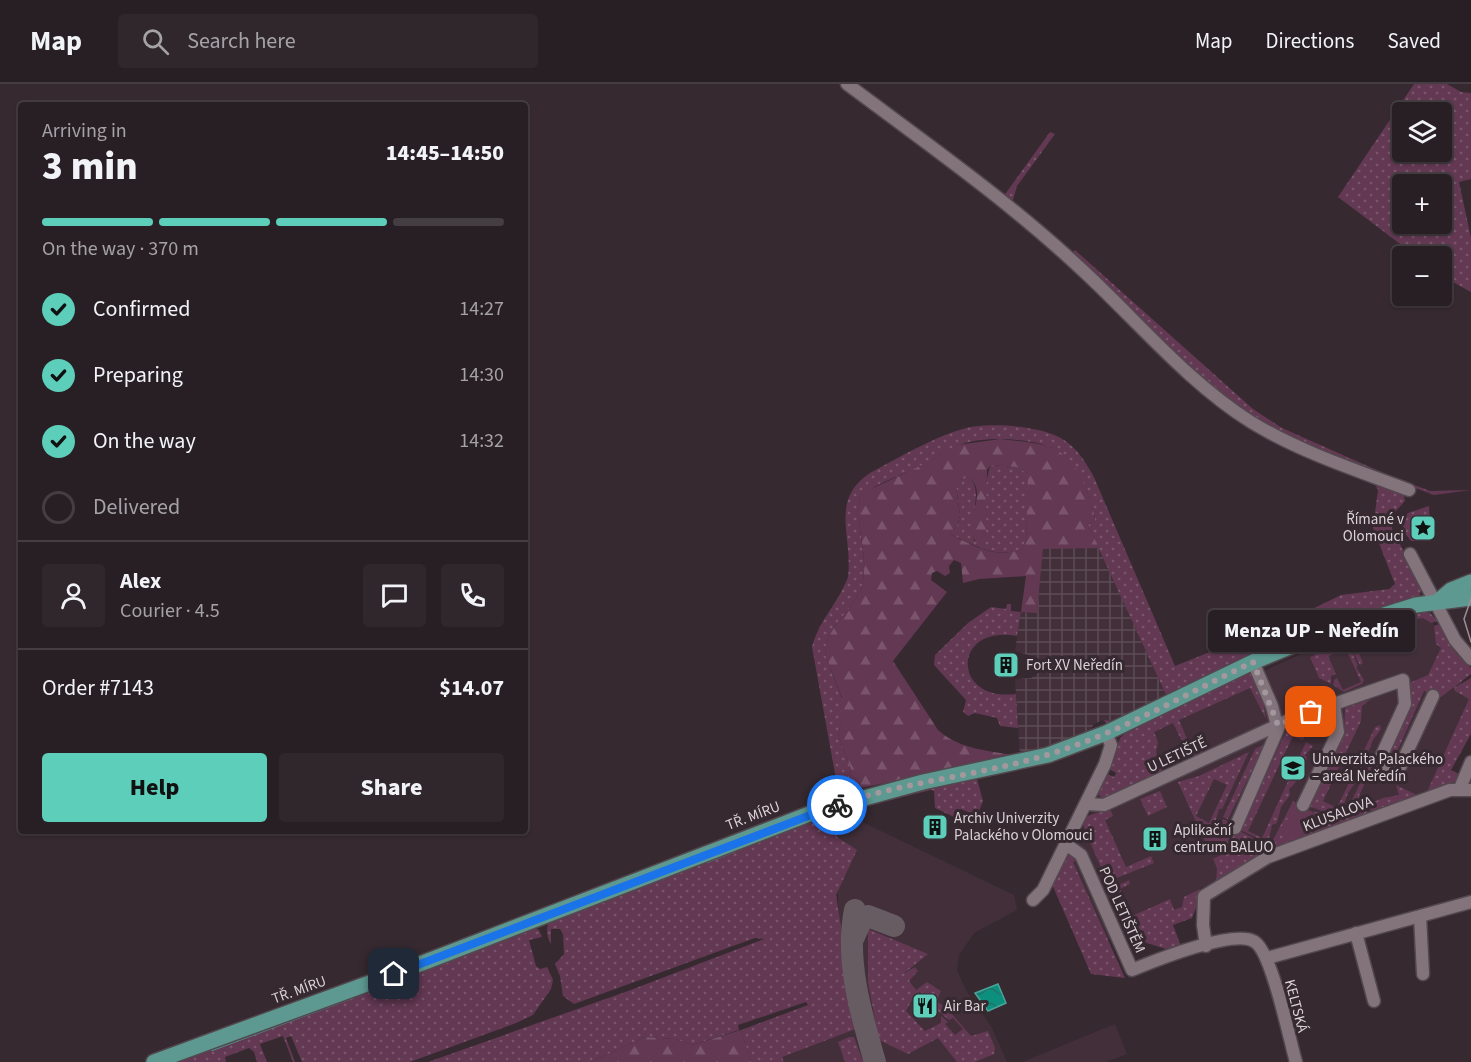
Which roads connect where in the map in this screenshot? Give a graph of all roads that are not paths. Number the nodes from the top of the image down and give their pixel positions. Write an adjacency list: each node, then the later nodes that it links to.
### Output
1 (847, 84): 2 (street)
2 (1409, 490)
3 (1410, 554): 6 (street)
4 (1471, 582): 6 (main road, TŘ. MÍRU)
5 (1471, 598): 6 (main road, TŘ. MÍRU)
6 (1437, 603): 7 (street); 8 (main road, TŘ. MÍRU)
7 (1471, 659)
8 (1253, 662): 11 (street); 12 (main road, TŘ. MÍRU)
9 (1433, 696): 10 (street, U LETIŠTĚ)
10 (1334, 704): 11 (street, U LETIŠTĚ); 16 (street)
11 (1278, 725): 15 (street, U LETIŠTĚ); 17 (street)
12 (1106, 733): 15 (street); 27 (main road, TŘ. MÍRU)
13 (1471, 762): 14 (street)
14 (1466, 789): 23 (street, KLUSALOVA)
15 (1086, 804): 18 (street)
16 (1303, 805)
17 (1235, 828)
18 (1066, 844): 19 (street); 23 (street, POD LETIŠTĚM)
19 (1033, 900)
20 (1471, 902): 21 (street)
21 (1420, 916): 22 (street); 25 (street)
22 (1356, 933): 24 (street); 26 (street)
23 (1206, 946): 24 (street, POD LETIŠTĚM)
24 (1267, 958): 28 (street, KELTSKÁ)
25 (1423, 974)
26 (1374, 1001)
27 (154, 1062)
28 (1296, 1062)

